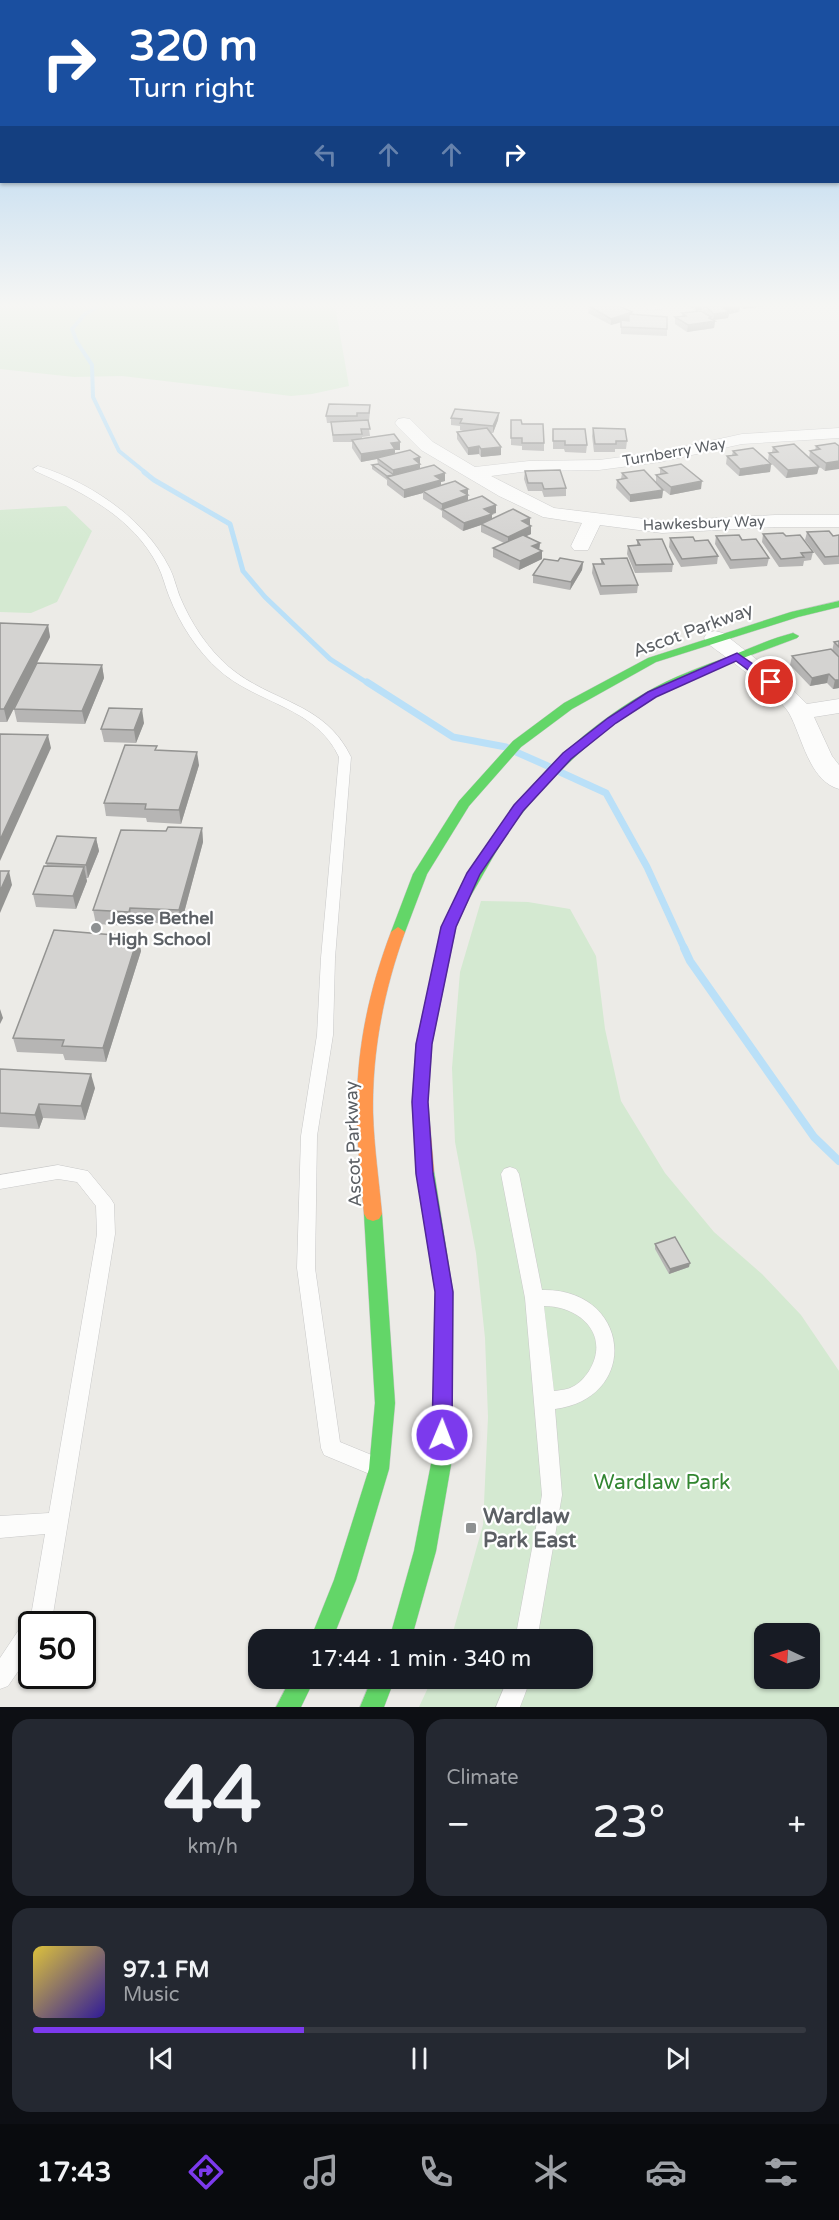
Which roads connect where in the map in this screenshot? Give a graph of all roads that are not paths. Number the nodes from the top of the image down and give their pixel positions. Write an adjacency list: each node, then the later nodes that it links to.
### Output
1 (404, 423): 4 (street, Hawkesbury Way)
2 (839, 433): 4 (street, Turnberry Way)
3 (38, 469): 19 (lane)
4 (472, 473): 5 (street, Hawkesbury Way)
5 (593, 520): 6 (street, Hawkesbury Way); 7 (street)
6 (839, 521)
7 (581, 546)
8 (839, 604): 10 (main road, Ascot Parkway)
9 (808, 632): 11 (main road)
10 (715, 638): 11 (street); 19 (main road, Ascot Parkway)
11 (737, 656): 13 (street); 24 (main road)
12 (839, 706): 13 (street)
13 (801, 712): 14 (street)
14 (839, 781)
15 (510, 1174): 17 (lane)
16 (0, 1182): 20 (lane)
17 (534, 1298): 18 (lane); 18 (lane)
18 (545, 1401): 25 (lane)
19 (379, 1469): 23 (main road, Ascot Parkway)
20 (56, 1523): 21 (lane); 22 (lane)
21 (0, 1527)
22 (42, 1611)
23 (325, 1629)
24 (403, 1629)
25 (528, 1629)
26 (18, 1651): 27 (lane)
27 (0, 1678)
28 (298, 1689): 31 (main road)
29 (379, 1689): 32 (main road)
30 (515, 1689): 33 (lane)
31 (288, 1707)
32 (372, 1707)
33 (508, 1707)

